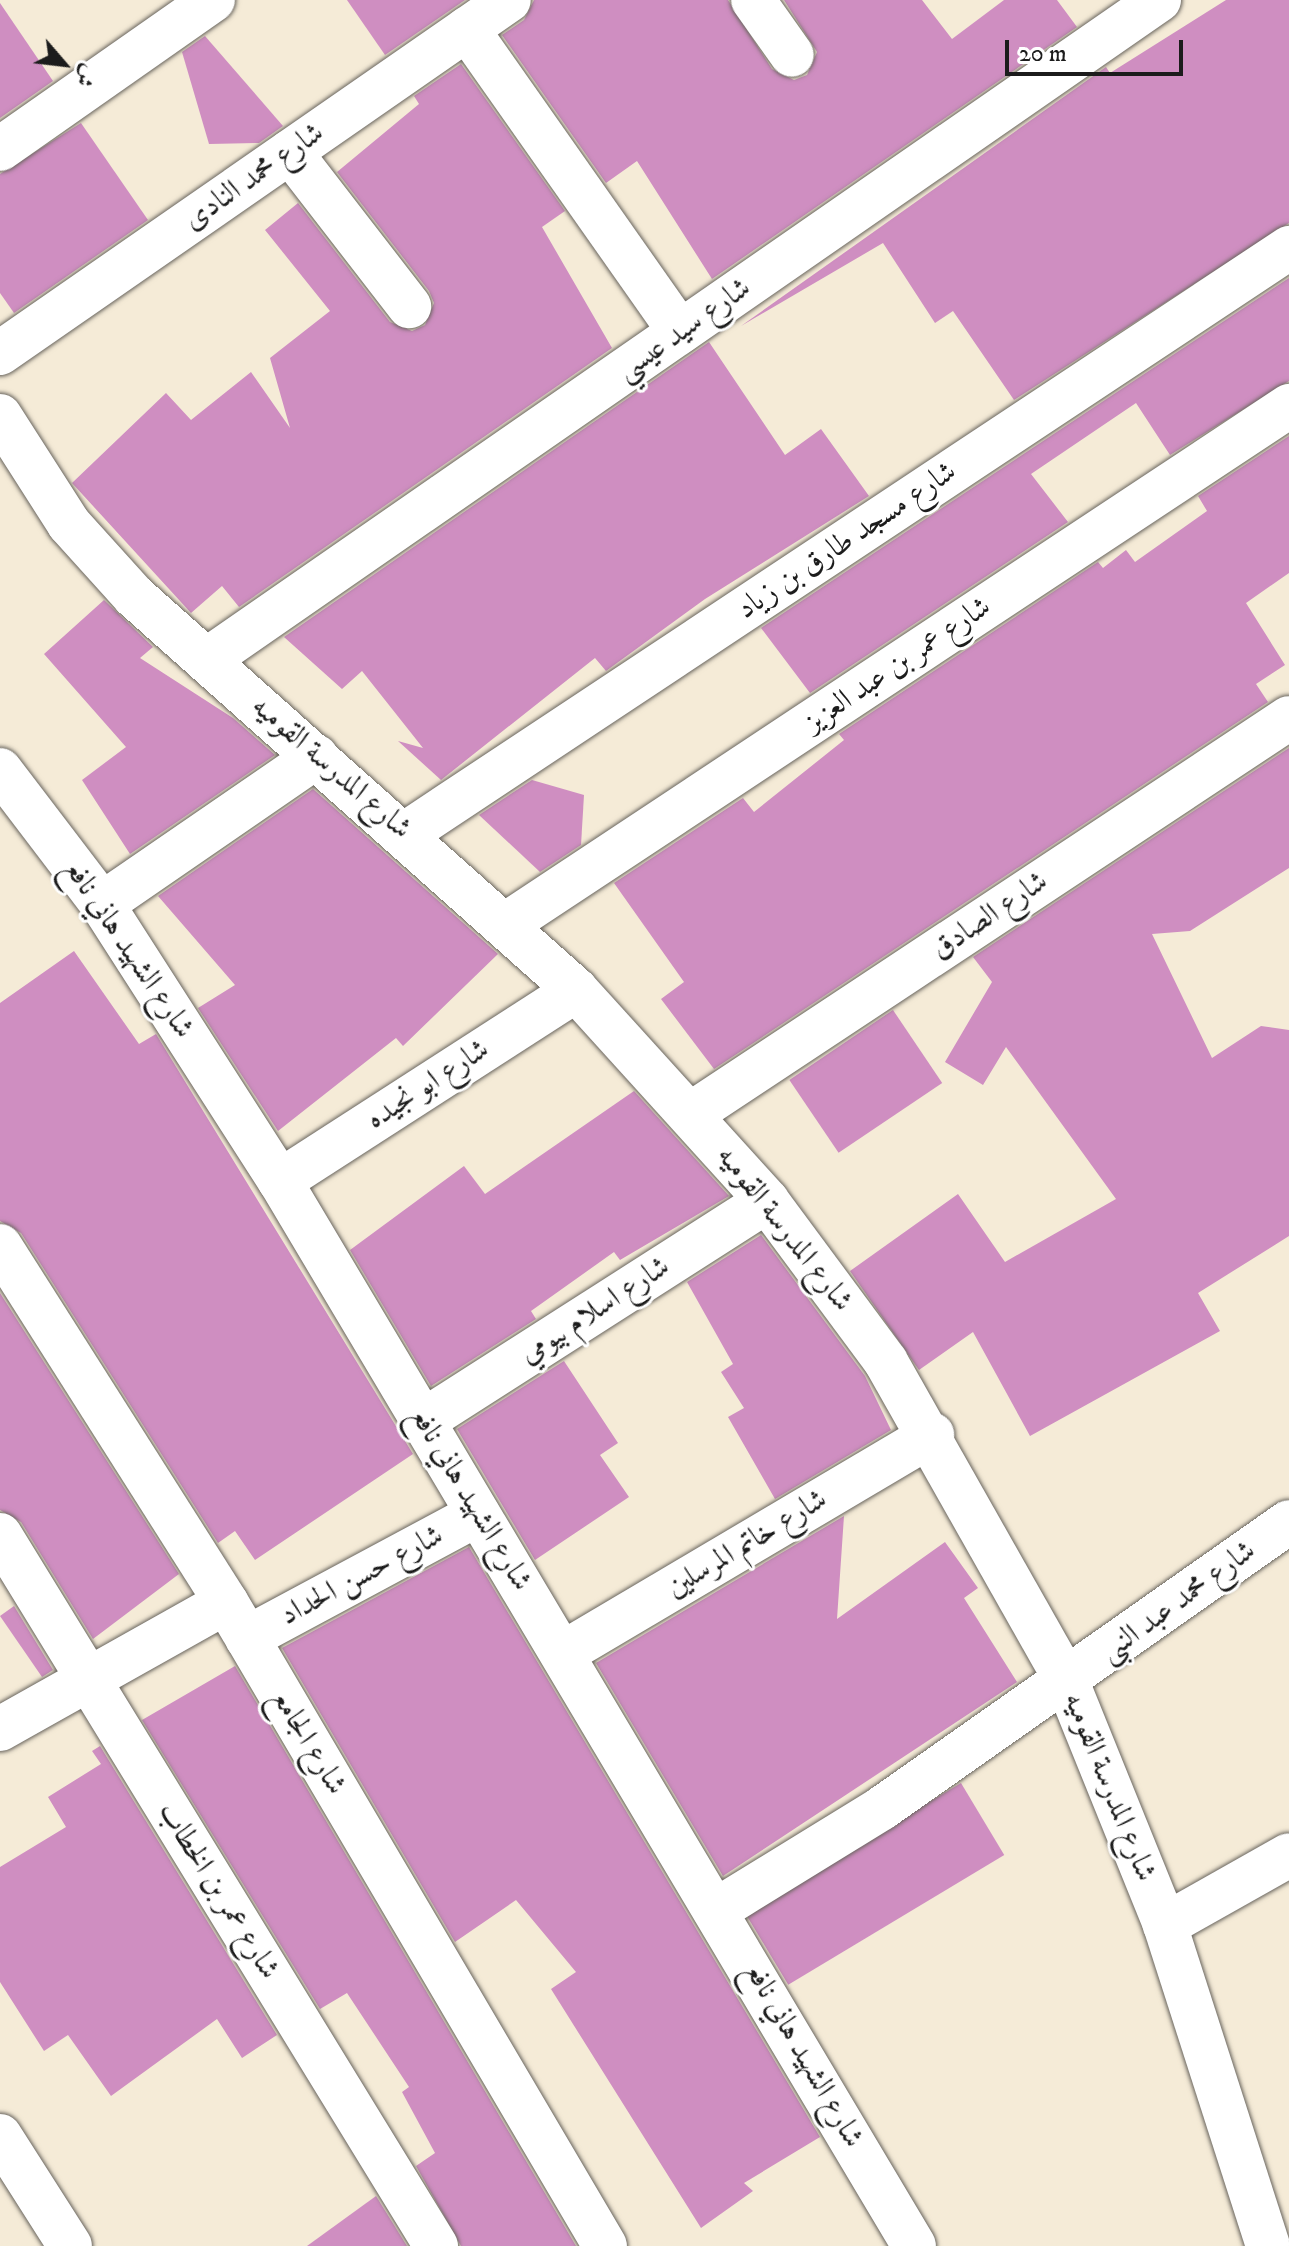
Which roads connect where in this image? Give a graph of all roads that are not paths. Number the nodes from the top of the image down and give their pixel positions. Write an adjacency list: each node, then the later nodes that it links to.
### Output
1 (213, 0): 7 (street)
2 (509, 0): 5 (street, شارع محمد النادى)
3 (753, 0): 6 (street)
4 (1159, 0): 11 (street, شارع سيد عيسي)
5 (467, 29): 8 (street, شارع محمد النادى); 11 (street)
6 (792, 55)
7 (0, 149)
8 (290, 152): 10 (street); 12 (street, شارع محمد النادى)
9 (1289, 248): 19 (street, شارع مسجد طارق بن زياد)
10 (409, 306)
11 (680, 332): 15 (street, شارع سيد عيسي)
12 (0, 353)
13 (1289, 406): 21 (street, شارع عمر بن عبد العزيز)
14 (5, 438): 15 (street, شارع المدرسة القوميه)
15 (208, 659): 17 (street, شارع المدرسة القوميه)
16 (1289, 718): 23 (street, شارع الصادق)
17 (316, 757): 19 (street, شارع المدرسة القوميه); 20 (street)
18 (0, 770): 20 (street, شارع الشهيد هاني نافع)
19 (405, 834): 21 (street, شارع المدرسة القوميه)
20 (102, 904): 24 (street, شارع الشهيد هاني نافع)
21 (508, 923): 22 (street, شارع المدرسة القوميه)
22 (576, 990): 23 (street, شارع المدرسة القوميه); 24 (street, شارع ابو نجيده)
23 (691, 1114): 25 (street, شارع المدرسة القوميه)
24 (280, 1181): 27 (street, شارع الشهيد هاني نافع)
25 (767, 1201): 27 (street, شارع اسلام بيومي); 28 (street, شارع المدرسة القوميه)
26 (0, 1246): 32 (street, شارع الجامع)
27 (423, 1421): 29 (street, شارع الشهيد هاني نافع)
28 (932, 1435): 33 (street, شارع خاتم المرسلين); 35 (street, شارع المدرسة القوميه)
29 (478, 1514): 32 (street, شارع حسن الحداد); 33 (street, شارع الشهيد هاني نافع)
30 (1289, 1522): 35 (street, شارع محمد عبد النبى)
31 (0, 1535): 34 (street, شارع عمر بن الخطاب)
32 (236, 1620): 34 (street, شارع حسن الحداد); 43 (street, شارع الجامع)
33 (563, 1653): 38 (street, شارع الشهيد هاني نافع)
34 (88, 1679): 36 (street, شارع حسن الحداد); 42 (street, شارع عمر بن الخطاب)
35 (1067, 1682): 38 (street, شارع محمد عبد النبى); 39 (street, شارع المدرسة القوميه)
36 (0, 1729)
37 (1289, 1855): 39 (street)
38 (718, 1909): 44 (street, شارع الشهيد هاني نافع)
39 (1165, 1925): 45 (street, شارع المدرسة القوميه)
40 (0, 2136): 41 (street)
41 (70, 2246)
42 (436, 2246)
43 (605, 2246)
44 (914, 2246)
45 (1268, 2246)

